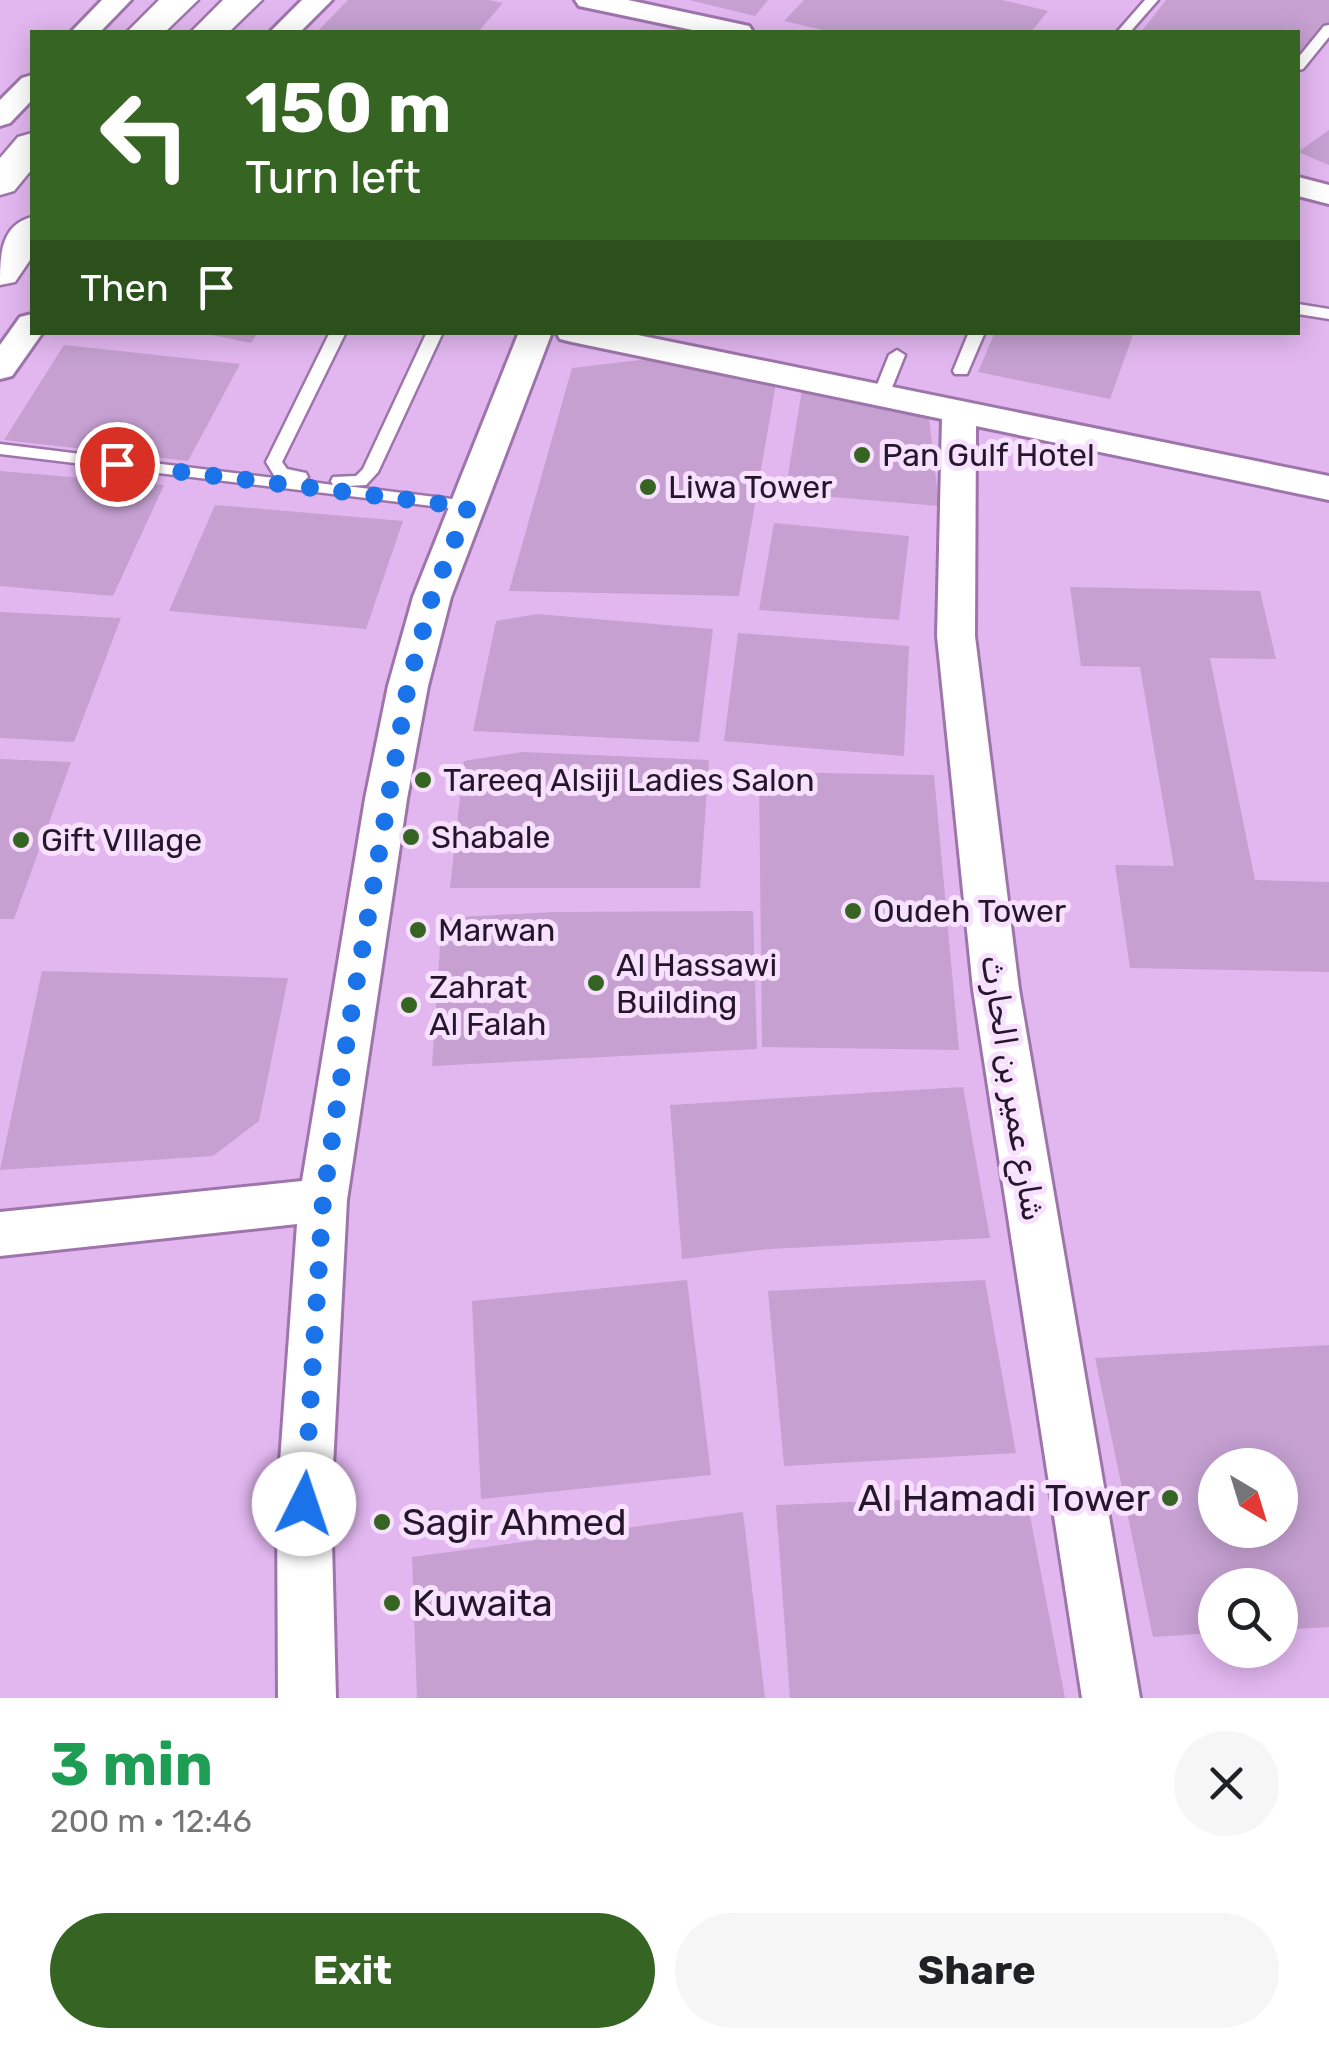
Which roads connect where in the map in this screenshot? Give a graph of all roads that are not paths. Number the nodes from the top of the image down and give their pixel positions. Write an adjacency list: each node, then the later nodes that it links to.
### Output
1 (117, 0): 8 (street)
2 (180, 0): 9 (main road)
3 (244, 0): 10 (main road)
4 (318, 0): 11 (street)
5 (589, 0): 12 (street)
6 (1152, 0): 13 (lane)
7 (1329, 29): 14 (lane)
8 (87, 30)
9 (147, 30)
10 (211, 30)
11 (286, 30)
12 (722, 30)
13 (1125, 30)
14 (1300, 64)
15 (30, 86): 16 (street)
16 (0, 117)
17 (30, 147): 18 (main road)
18 (0, 183)
19 (1300, 187): 20 (street)
20 (1329, 195)
21 (30, 232): 22 (main road)
22 (0, 273)
23 (1300, 309): 24 (lane)
24 (1329, 314)
25 (30, 327): 32 (street)
26 (337, 335): 27 (lane)
27 (435, 335)
28 (535, 335): 37 (street)
29 (587, 335): 34 (street)
30 (977, 335): 33 (lane)
31 (897, 355): 34 (lane)
32 (0, 369)
33 (960, 392): 34 (street); 36 (street); 41 (street, شارع عمير بن الحارث)
34 (881, 394)
35 (0, 449): 37 (lane)
36 (1329, 488)
37 (468, 507): 38 (street)
38 (323, 1200): 39 (street); 40 (street)
39 (0, 1234)
40 (307, 1698)
41 (1110, 1698)

